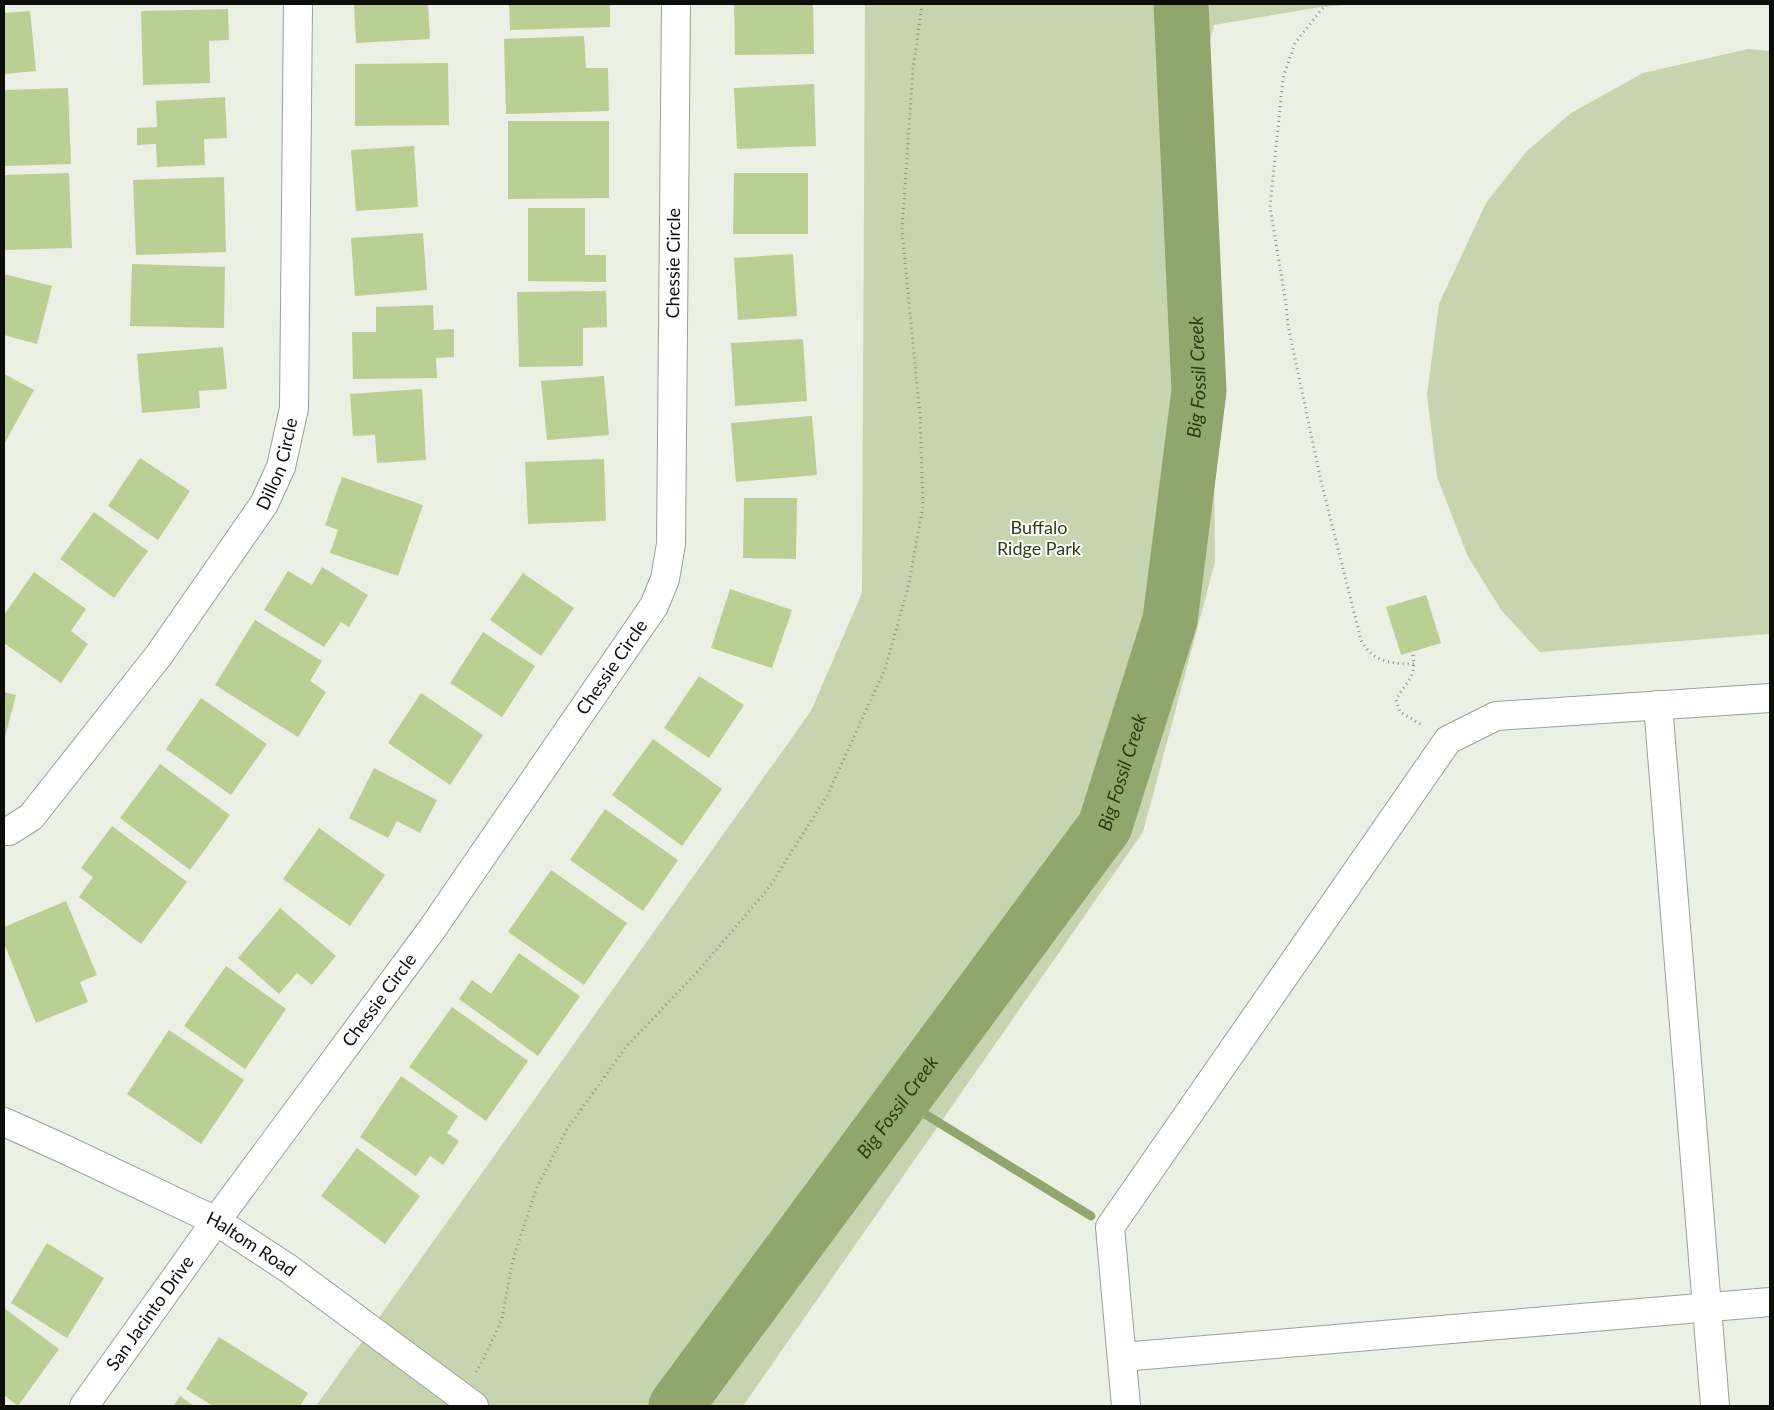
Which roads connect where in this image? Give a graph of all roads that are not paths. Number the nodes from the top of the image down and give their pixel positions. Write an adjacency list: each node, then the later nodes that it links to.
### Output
1 (298, 4): 5 (street, Dillon Circle)
2 (676, 4): 7 (street, Chessie Circle)
3 (1770, 698): 4 (street)
4 (1658, 705): 9 (street); 10 (street)
5 (4, 831)
6 (4, 1122): 7 (street, Haltom Road)
7 (216, 1222): 11 (street, Haltom Road); 12 (street, San Jacinto Drive)
8 (1770, 1302): 9 (street)
9 (1707, 1308): 10 (street); 14 (street)
10 (1122, 1357): 13 (street)
11 (467, 1402)
12 (84, 1406)
13 (1126, 1406)
14 (1715, 1406)

